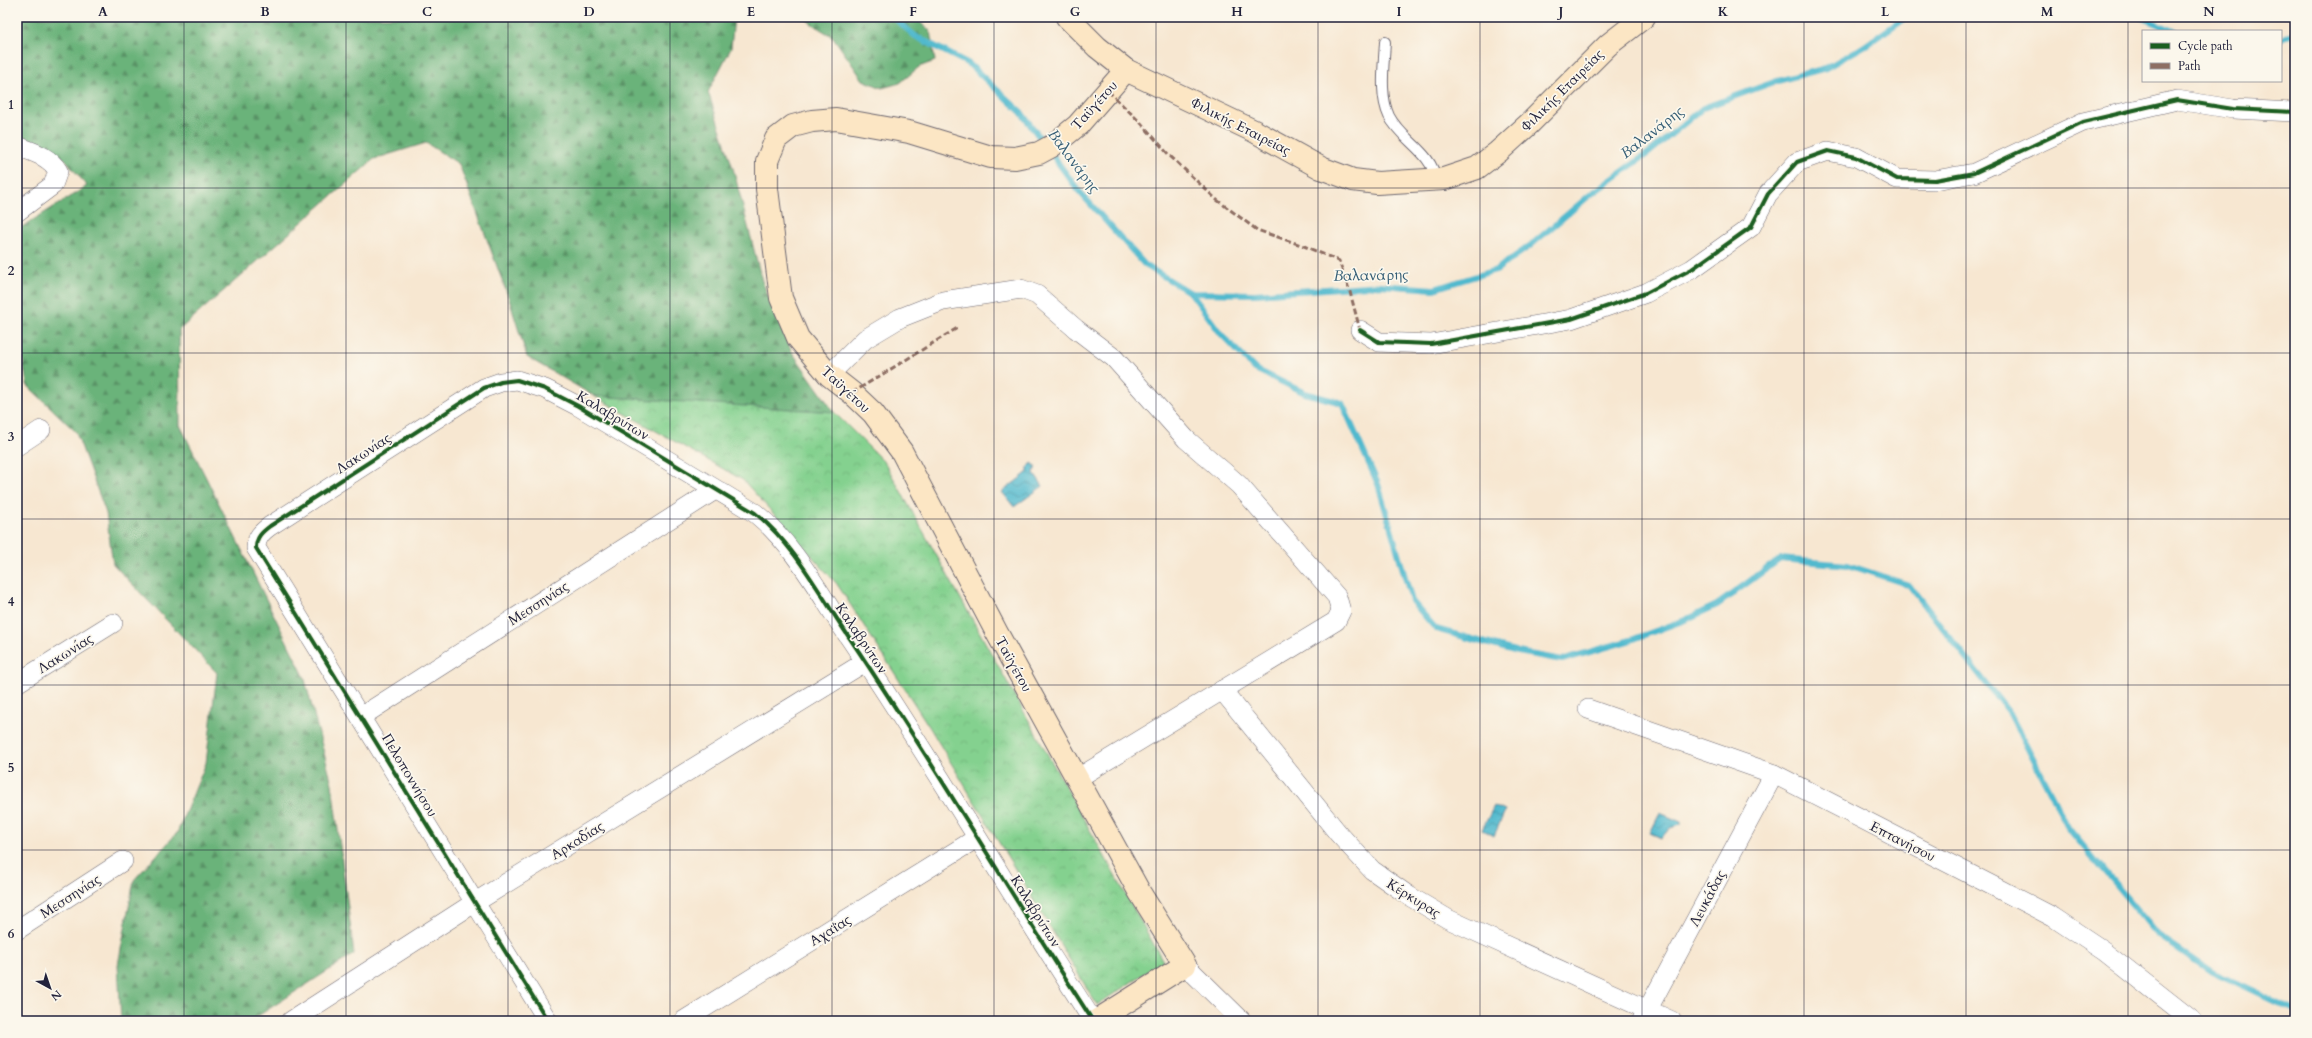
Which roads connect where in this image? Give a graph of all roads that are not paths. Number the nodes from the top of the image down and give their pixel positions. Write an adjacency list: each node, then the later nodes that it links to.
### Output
1 (1067, 17): 4 (street, Φιλικής Εταιρείας)
2 (1644, 17): 7 (street, Φιλικής Εταιρείας)
3 (1385, 42): 7 (lane)
4 (1126, 70): 7 (street, Φιλικής Εταιρείας); 10 (street, Ταϋγέτου)
5 (2295, 112): 9 (street)
6 (17, 146): 8 (street)
7 (1436, 180)
8 (17, 212)
9 (1360, 330)
10 (829, 375): 19 (street); 23 (street, Ταϋγέτου)
11 (484, 388): 14 (street, Καλαβρύτων); 15 (street, Λακωνίας)
12 (41, 430): 13 (street)
13 (17, 446)
14 (715, 490): 17 (street, Καλαβρύτων); 21 (street, Μεσσηνίας)
15 (256, 541): 21 (street, Πελοποννήσου)
16 (113, 623): 18 (street, Λακωνίας)
17 (865, 662): 24 (street, Καλαβρύτων); 26 (street, Αρκαδίας)
18 (17, 683)
19 (1222, 690): 23 (street); 29 (street, Κέρκυρας)
20 (1588, 709): 22 (street, Επτανήσου)
21 (362, 716): 26 (street, Πελοποννήσου)
22 (1774, 774): 29 (street, Λευκάδας); 36 (street, Επτανήσου)
23 (1078, 778): 28 (street, Ταϋγέτου)
24 (977, 838): 32 (street, Αχαΐας); 33 (street, Καλαβρύτων)
25 (123, 861): 27 (street, Μεσσηνίας)
26 (474, 903): 30 (street, Αρκαδίας); 31 (street, Πελοποννήσου)
27 (17, 930)
28 (1185, 965): 33 (street); 34 (street)
29 (1644, 1015): 35 (street, Κέρκυρας)
30 (291, 1021)
31 (548, 1021)
32 (683, 1021)
33 (1095, 1021)
34 (1242, 1021)
35 (1672, 1021)
36 (2193, 1021)

